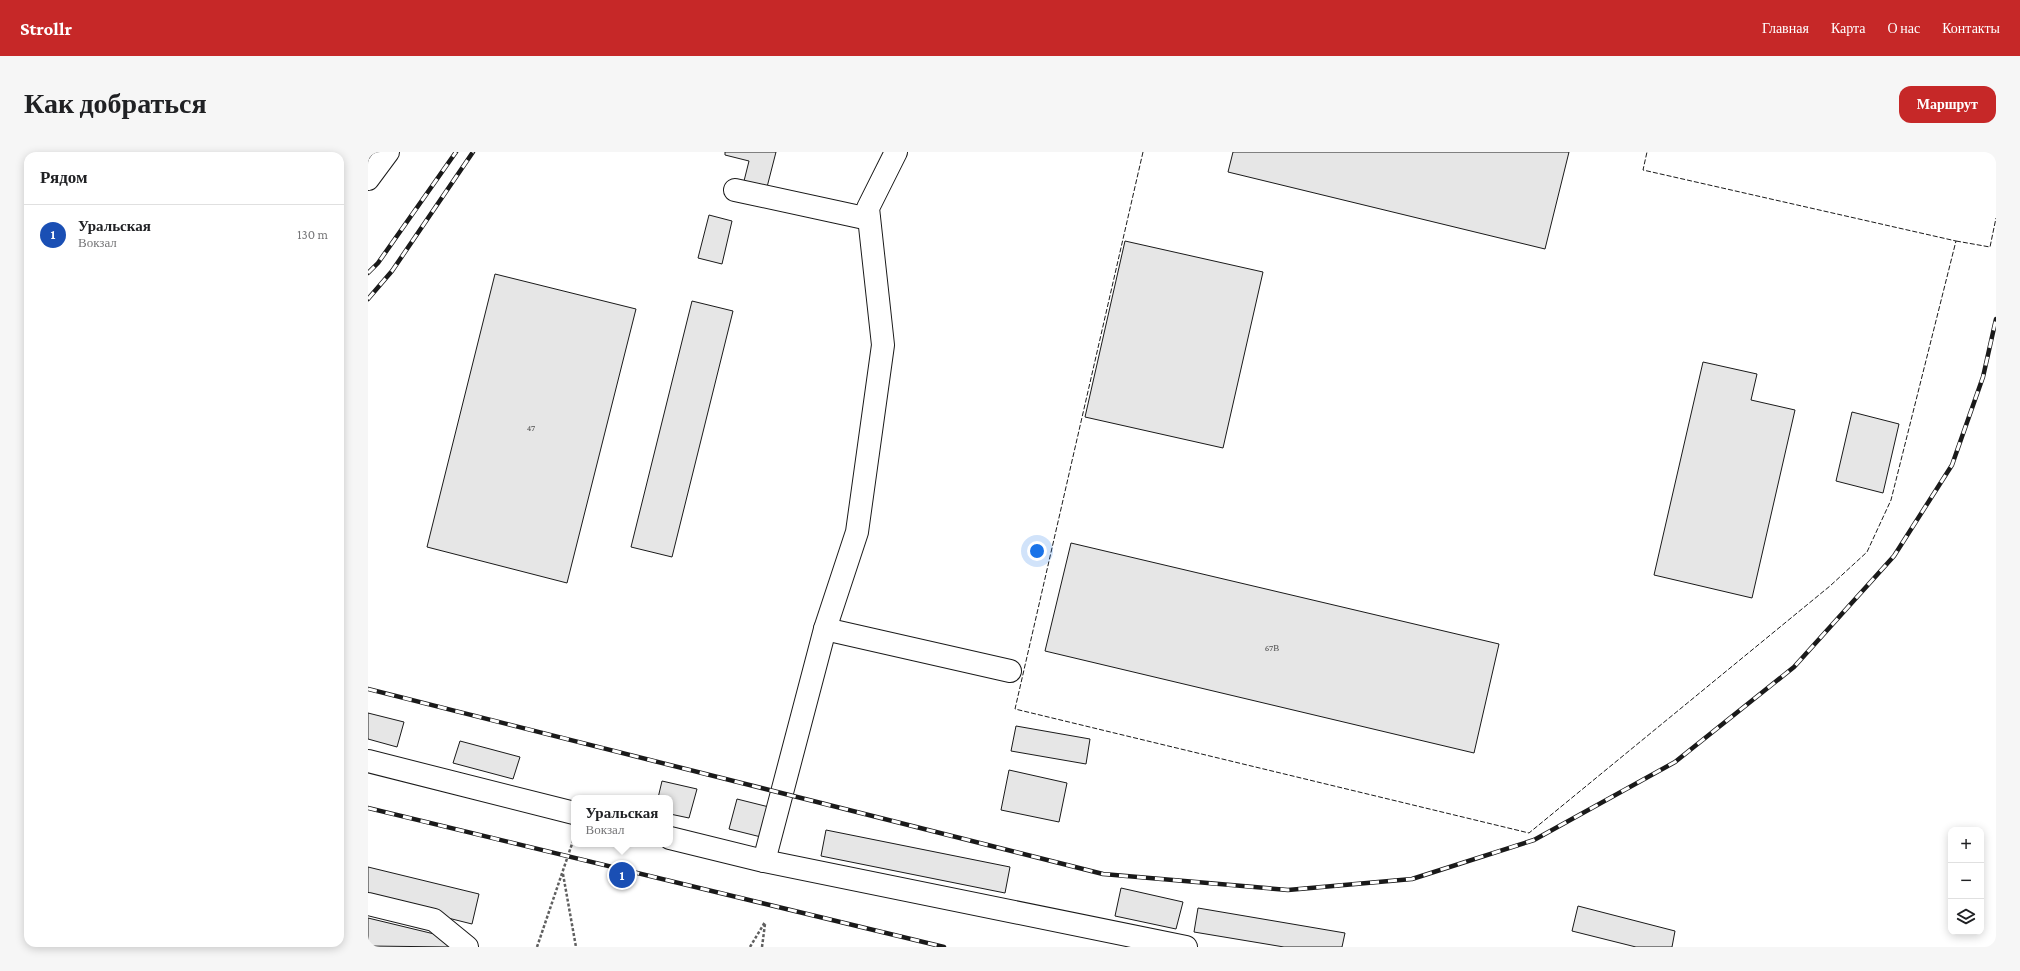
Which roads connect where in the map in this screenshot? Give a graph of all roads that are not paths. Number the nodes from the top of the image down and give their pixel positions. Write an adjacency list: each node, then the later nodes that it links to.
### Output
1 (388, 152): 3 (street)
2 (896, 152): 5 (street)
3 (368, 179)
4 (735, 190): 5 (street)
5 (870, 219): 6 (street)
6 (825, 629): 7 (street); 11 (street)
7 (1010, 672)
8 (368, 761): 9 (street)
9 (571, 812)
10 (673, 839): 11 (street)
11 (764, 861): 14 (street)
12 (368, 904): 13 (street)
13 (467, 947)
14 (1186, 947)

